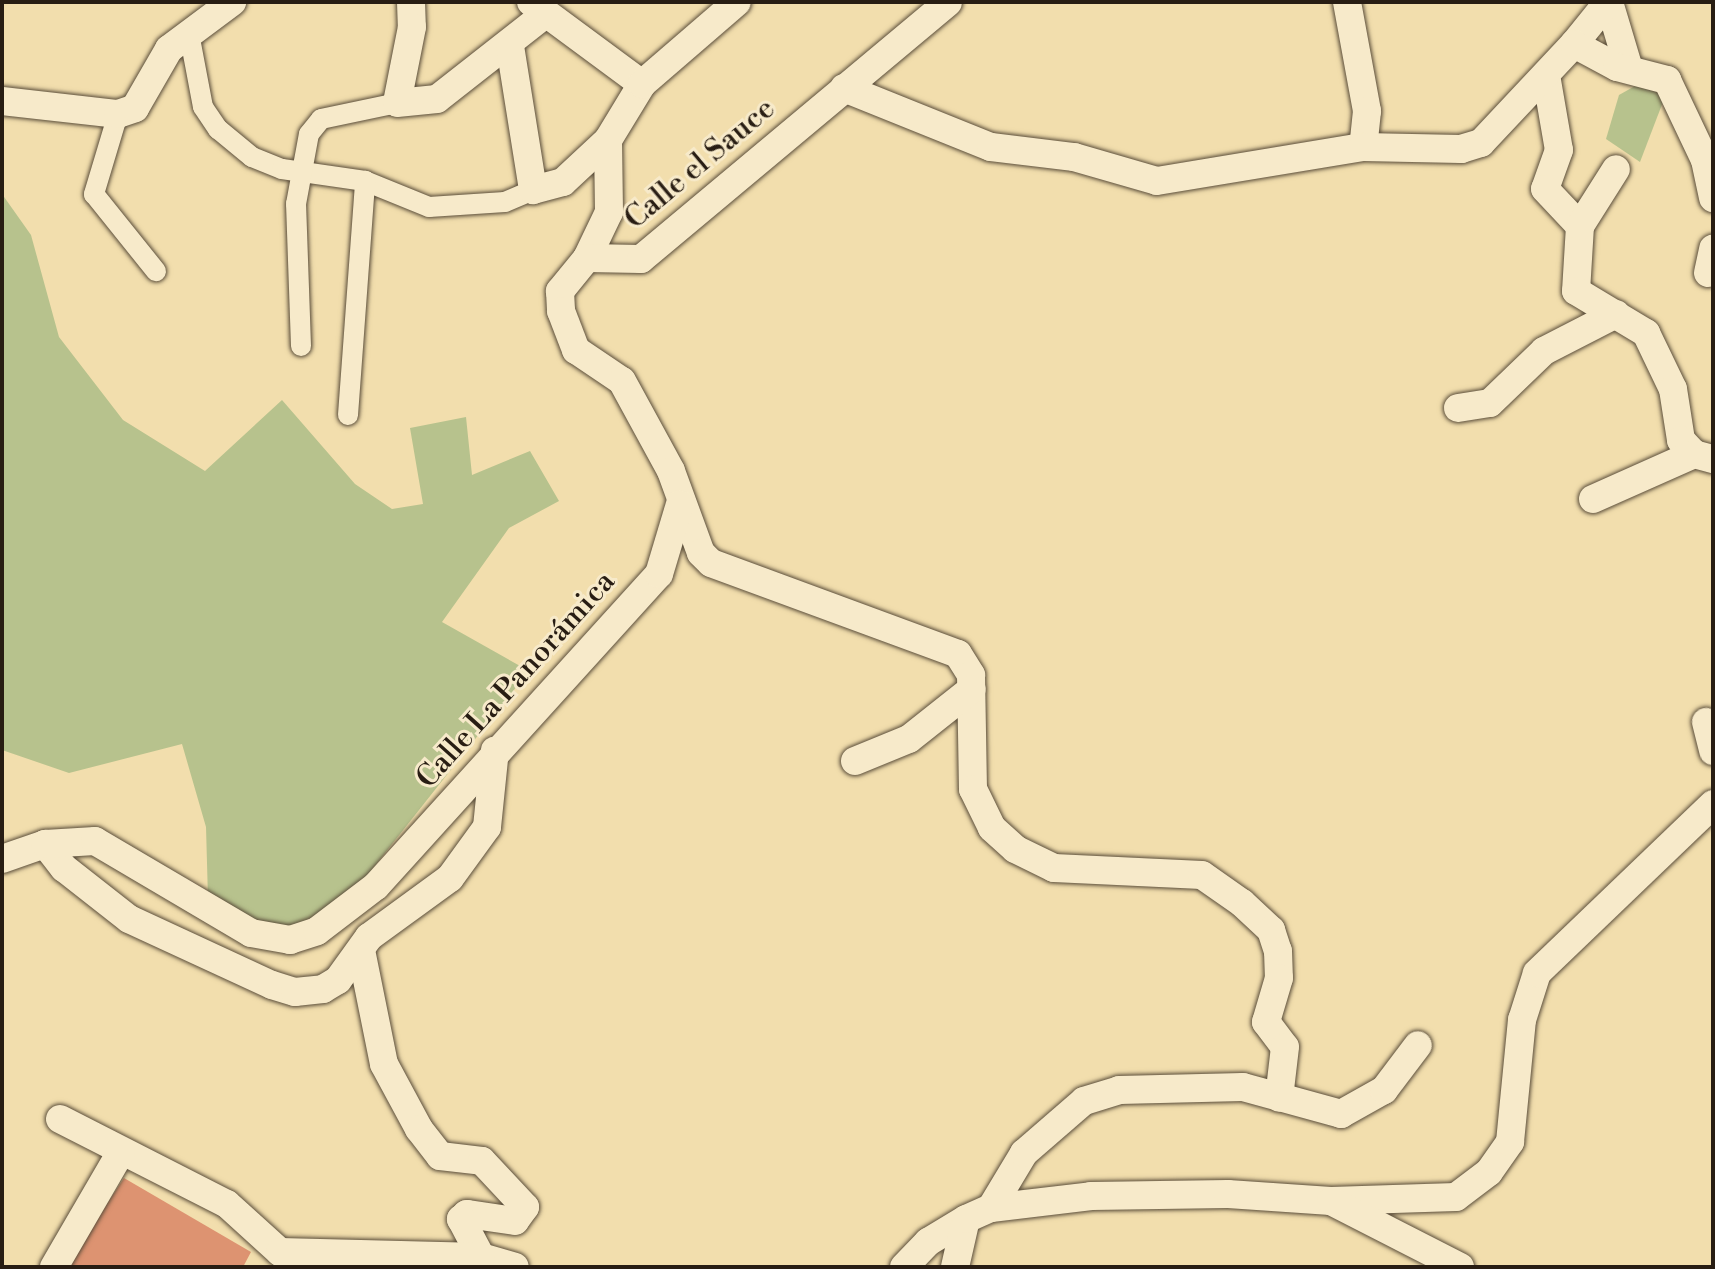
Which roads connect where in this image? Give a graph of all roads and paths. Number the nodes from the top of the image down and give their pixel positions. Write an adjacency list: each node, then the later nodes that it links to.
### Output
1 (232, 2): 8 (street)
2 (411, 2): 16 (street)
3 (737, 2): 13 (street)
4 (948, 2): 14 (street, Calle el Sauce)
5 (1347, 2): 17 (street)
6 (1608, 2): 9 (street); 11 (street)
7 (537, 8): 10 (street); 13 (street)
8 (189, 33): 18 (street); 24 (street)
9 (1574, 44): 11 (street); 12 (street)
10 (510, 46): 16 (street); 26 (street)
11 (1629, 69): 22 (street)
12 (1546, 75): 21 (street); 28 (street)
13 (642, 84): 19 (street)
14 (844, 88): 20 (street); 29 (street, Calle el Sauce)
15 (2, 101): 18 (street)
16 (397, 103): 24 (street)
17 (1367, 111): 20 (street); 21 (street)
18 (118, 114): 30 (street)
19 (608, 140): 26 (street); 29 (street)
20 (1363, 147): 21 (street)
21 (1406, 149)
22 (1709, 160): 27 (street)
23 (1616, 169): 28 (street)
24 (301, 173): 25 (street); 32 (street)
25 (365, 181): 26 (street); 34 (street)
26 (533, 190)
27 (1713, 198)
28 (1580, 226): 31 (street)
29 (587, 258): 37 (street)
30 (156, 271)
31 (1616, 314): 33 (street); 35 (street)
32 (301, 346)
33 (1458, 408)
34 (348, 415)
35 (1704, 457): 36 (street)
36 (1593, 499)
37 (680, 504): 38 (street); 40 (street, Calle La Panorámica)
38 (972, 689): 42 (street); 48 (street)
39 (1706, 722): 41 (street)
40 (495, 750): 44 (street, Calle La Panorámica); 46 (street)
41 (1713, 751)
42 (855, 761)
43 (1713, 804): 51 (street)
44 (45, 844): 45 (street, Calle La Panorámica); 46 (street)
45 (2, 859)
46 (361, 950): 53 (street)
47 (1418, 1045): 48 (street)
48 (1279, 1098): 52 (street)
49 (60, 1119): 50 (street)
50 (121, 1152): 53 (street); 54 (street)
51 (1331, 1201): 52 (street); 58 (street)
52 (979, 1213): 56 (street); 57 (street)
53 (481, 1257): 55 (street)
54 (54, 1267)
55 (515, 1267)
56 (904, 1267)
57 (955, 1267)
58 (1460, 1267)

